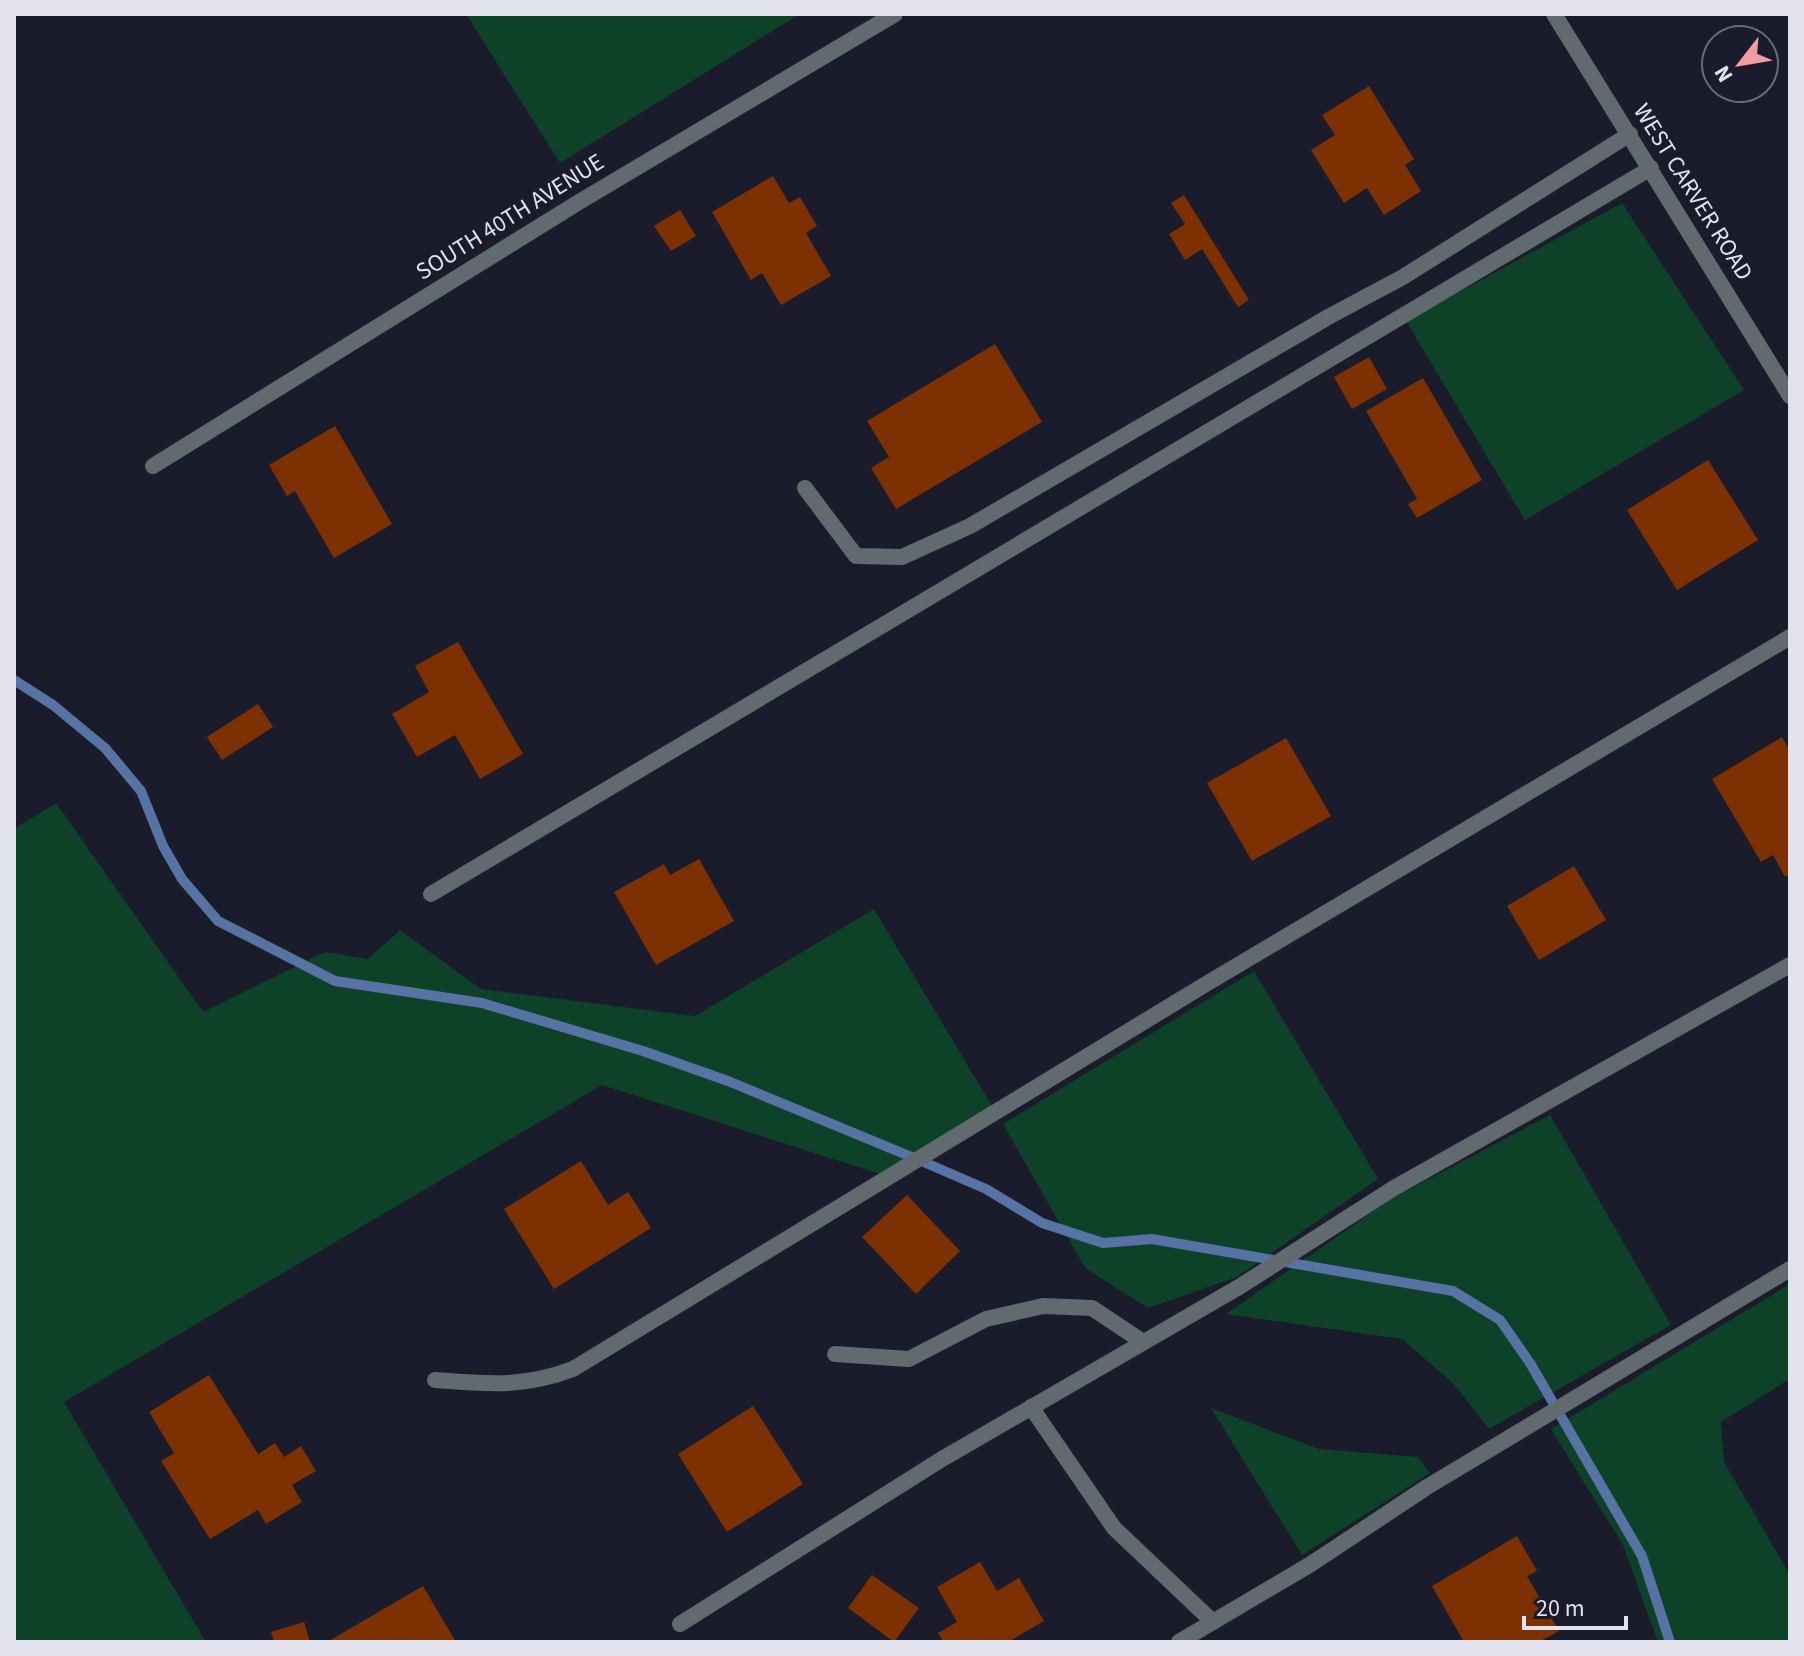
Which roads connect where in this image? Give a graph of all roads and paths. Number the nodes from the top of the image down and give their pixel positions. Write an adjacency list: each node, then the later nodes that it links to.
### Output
1 (895, 14): 6 (street, SOUTH 40TH AVENUE)
2 (1554, 14): 3 (street, WEST CARVER ROAD)
3 (1630, 134): 4 (street, WEST CARVER ROAD); 7 (street)
4 (1651, 168): 5 (street, WEST CARVER ROAD); 9 (street)
5 (1790, 396)
6 (153, 466)
7 (805, 488)
8 (1790, 637): 14 (street)
9 (431, 894)
10 (1790, 965): 12 (street)
11 (1790, 1269): 16 (street)
12 (1143, 1342): 13 (street); 15 (street)
13 (835, 1354)
14 (435, 1380)
15 (1031, 1407): 16 (street); 17 (street)
16 (1213, 1622): 18 (street)
17 (680, 1624)
18 (1179, 1642)

